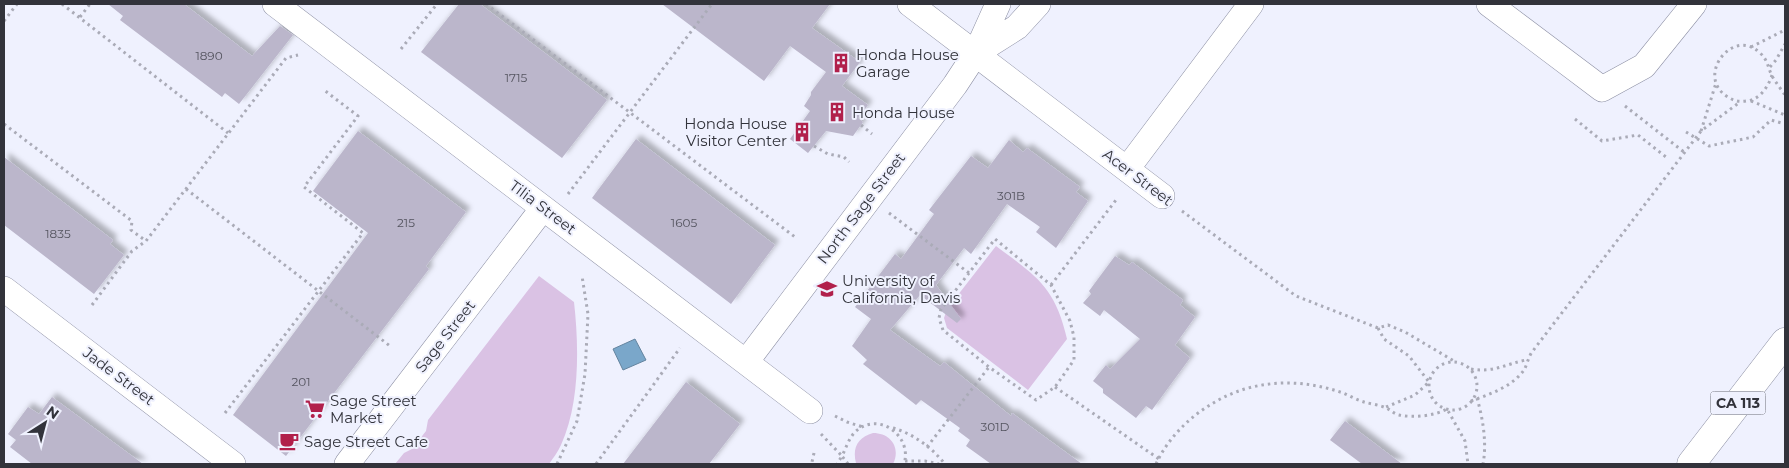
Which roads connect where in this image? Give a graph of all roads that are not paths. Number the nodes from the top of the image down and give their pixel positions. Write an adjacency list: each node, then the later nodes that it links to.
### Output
1 (275, 4): 11 (street, Tilia Street)
2 (910, 4): 8 (street, Acer Street)
3 (998, 4): 8 (street, North Sage Street)
4 (1038, 4): 8 (street, North Sage Street)
5 (1251, 4): 9 (street)
6 (1489, 4): 7 (street)
7 (1694, 4)
8 (976, 53): 9 (street, Acer Street); 14 (street, North Sage Street)
9 (1127, 169): 10 (street, Acer Street)
10 (1162, 196)
11 (543, 208): 14 (street, Tilia Street); 17 (street, Sage Street)
12 (4, 289): 16 (street, Jade Street)
13 (1785, 342): 18 (highway, CA 113)
14 (746, 362): 15 (street, Tilia Street)
15 (810, 411)
16 (234, 464)
17 (347, 464)
18 (1691, 464)

